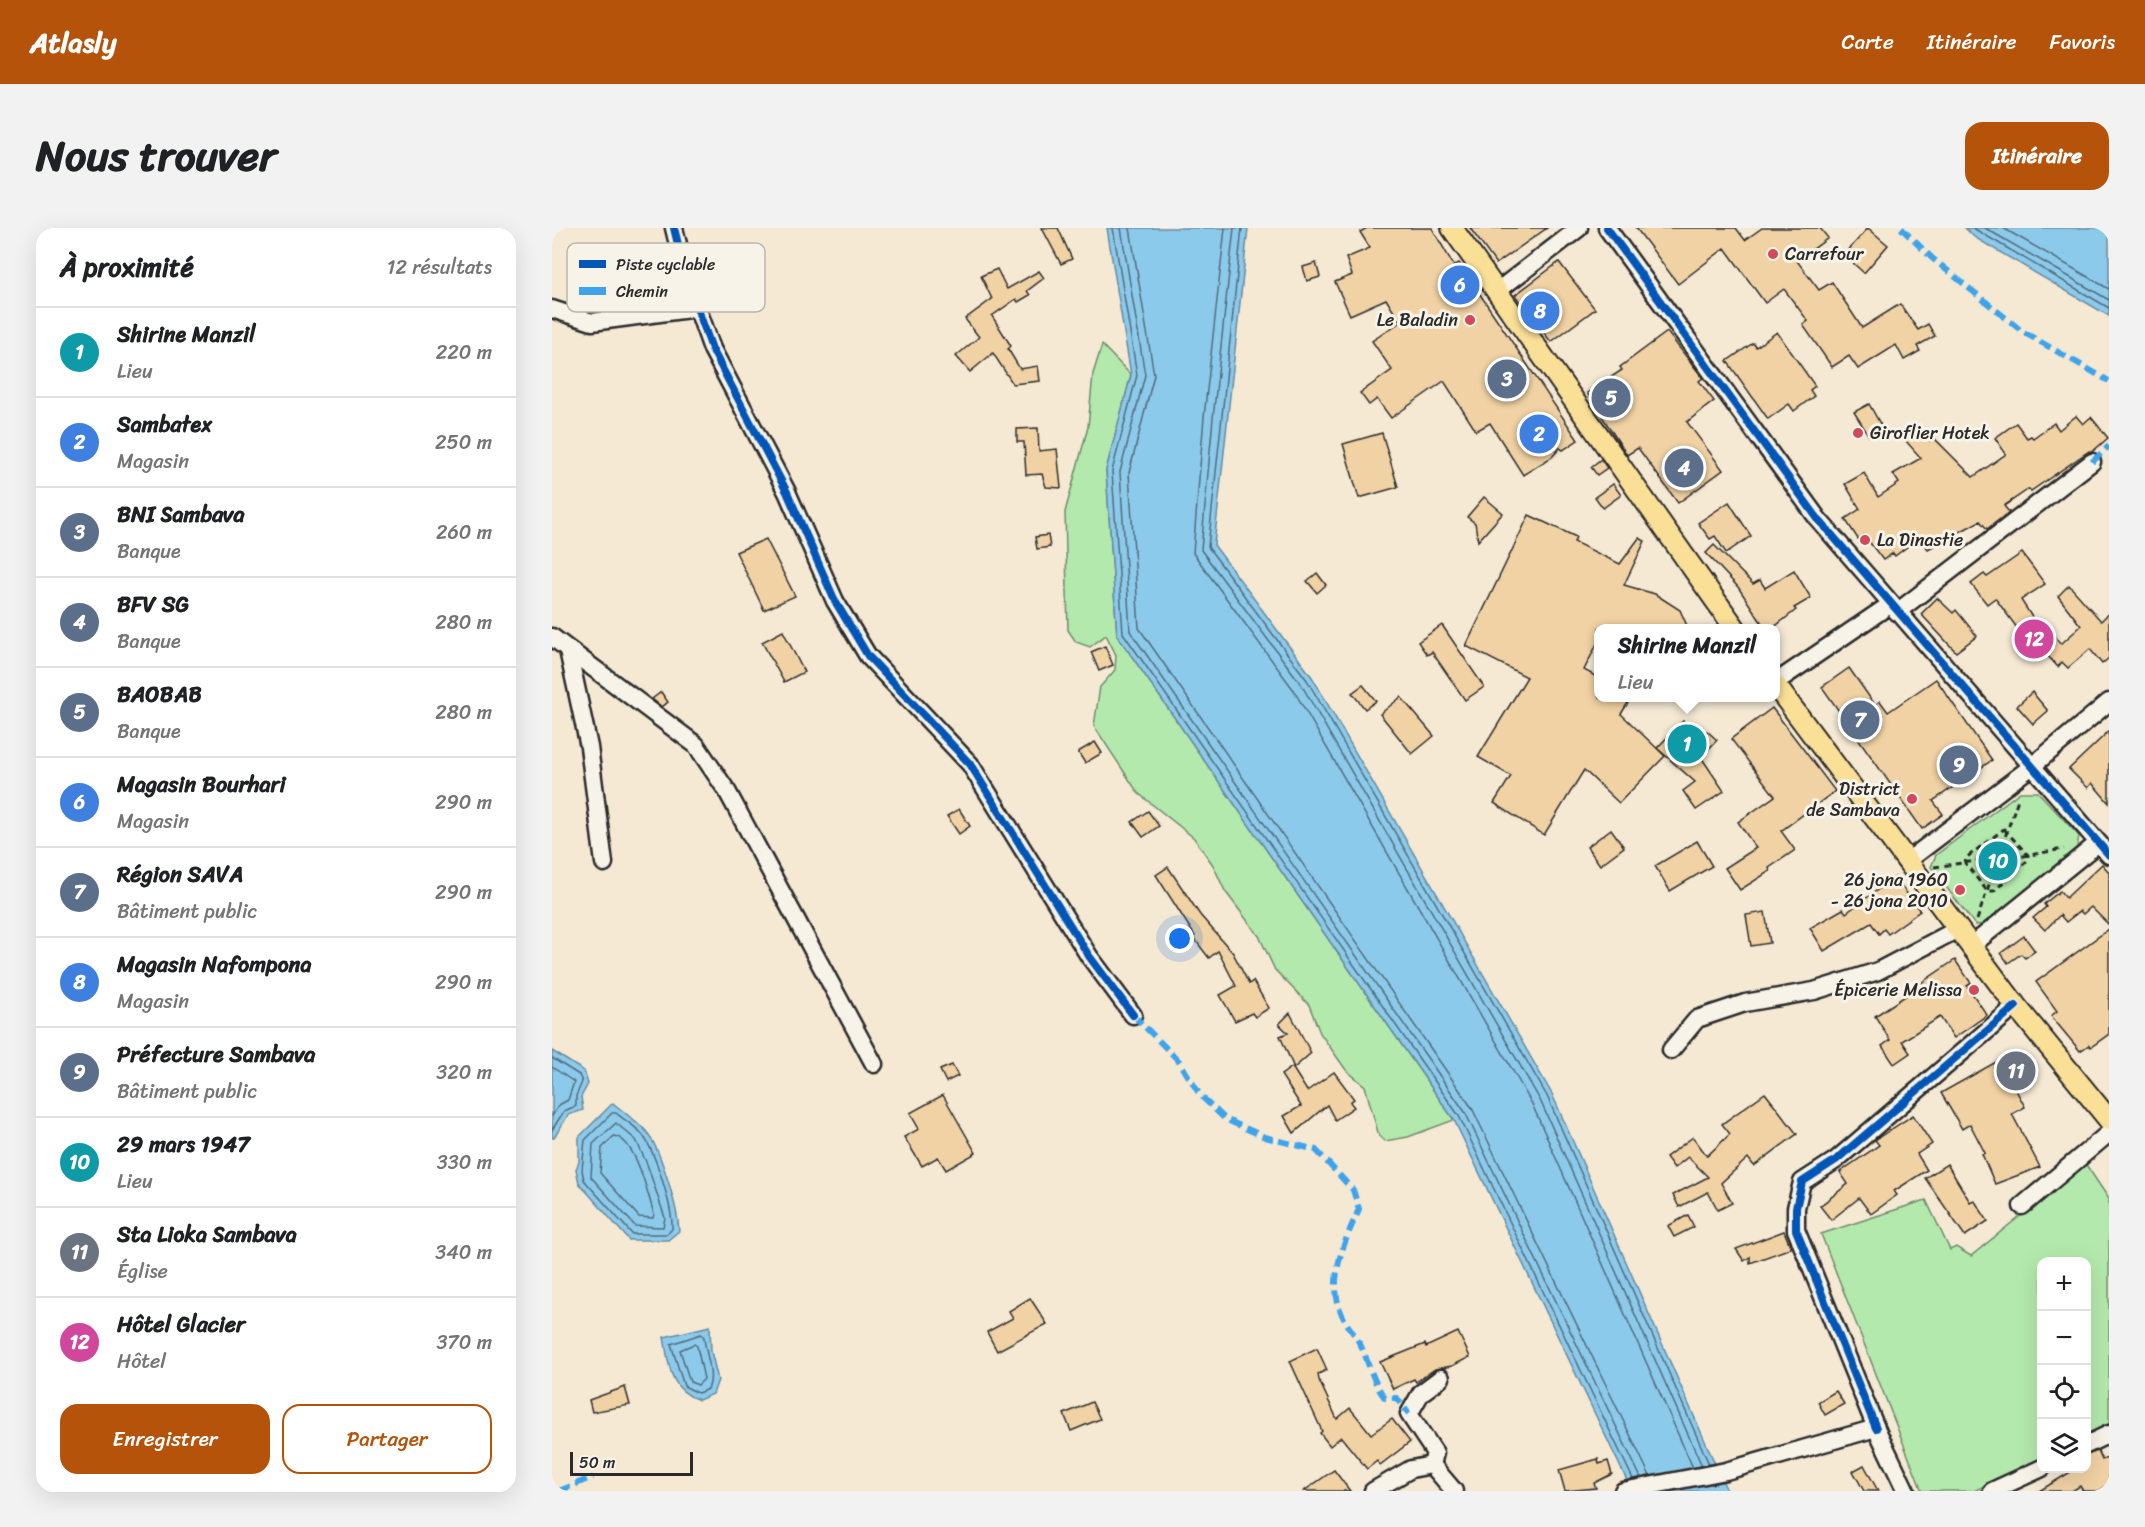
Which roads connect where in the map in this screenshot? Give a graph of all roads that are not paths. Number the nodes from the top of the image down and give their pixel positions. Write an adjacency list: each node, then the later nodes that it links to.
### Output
1 (674, 228): 5 (street)
2 (1452, 228): 6 (main road)
3 (1579, 228): 6 (street)
4 (1607, 228): 11 (street)
5 (678, 243)
6 (1496, 292): 12 (main road)
7 (552, 309): 8 (street)
8 (667, 312)
9 (698, 312): 24 (street)
10 (2092, 462): 11 (street)
11 (1894, 608): 15 (street); 18 (street)
12 (1732, 624)
13 (552, 637): 14 (street)
14 (568, 650): 20 (street); 26 (street)
15 (1780, 681)
16 (1780, 689): 21 (main road)
17 (2109, 702): 18 (street)
18 (2031, 767): 19 (street); 21 (street)
19 (2104, 849): 22 (street)
20 (604, 863)
21 (1909, 866): 22 (main road)
22 (1966, 940): 23 (main road); 25 (street)
23 (2016, 1006): 27 (main road); 31 (street)
24 (1133, 1015)
25 (1671, 1050)
26 (874, 1064)
27 (2109, 1120)
28 (2109, 1133): 29 (street)
29 (2022, 1206)
30 (1441, 1378): 34 (street)
31 (1876, 1428): 36 (street); 39 (street)
32 (2109, 1434): 33 (street)
33 (2091, 1443)
34 (1432, 1465): 37 (street); 38 (street)
35 (2037, 1470): 40 (street)
36 (1626, 1490)
37 (1373, 1491)
38 (1454, 1491)
39 (1906, 1491)
40 (1992, 1491)

